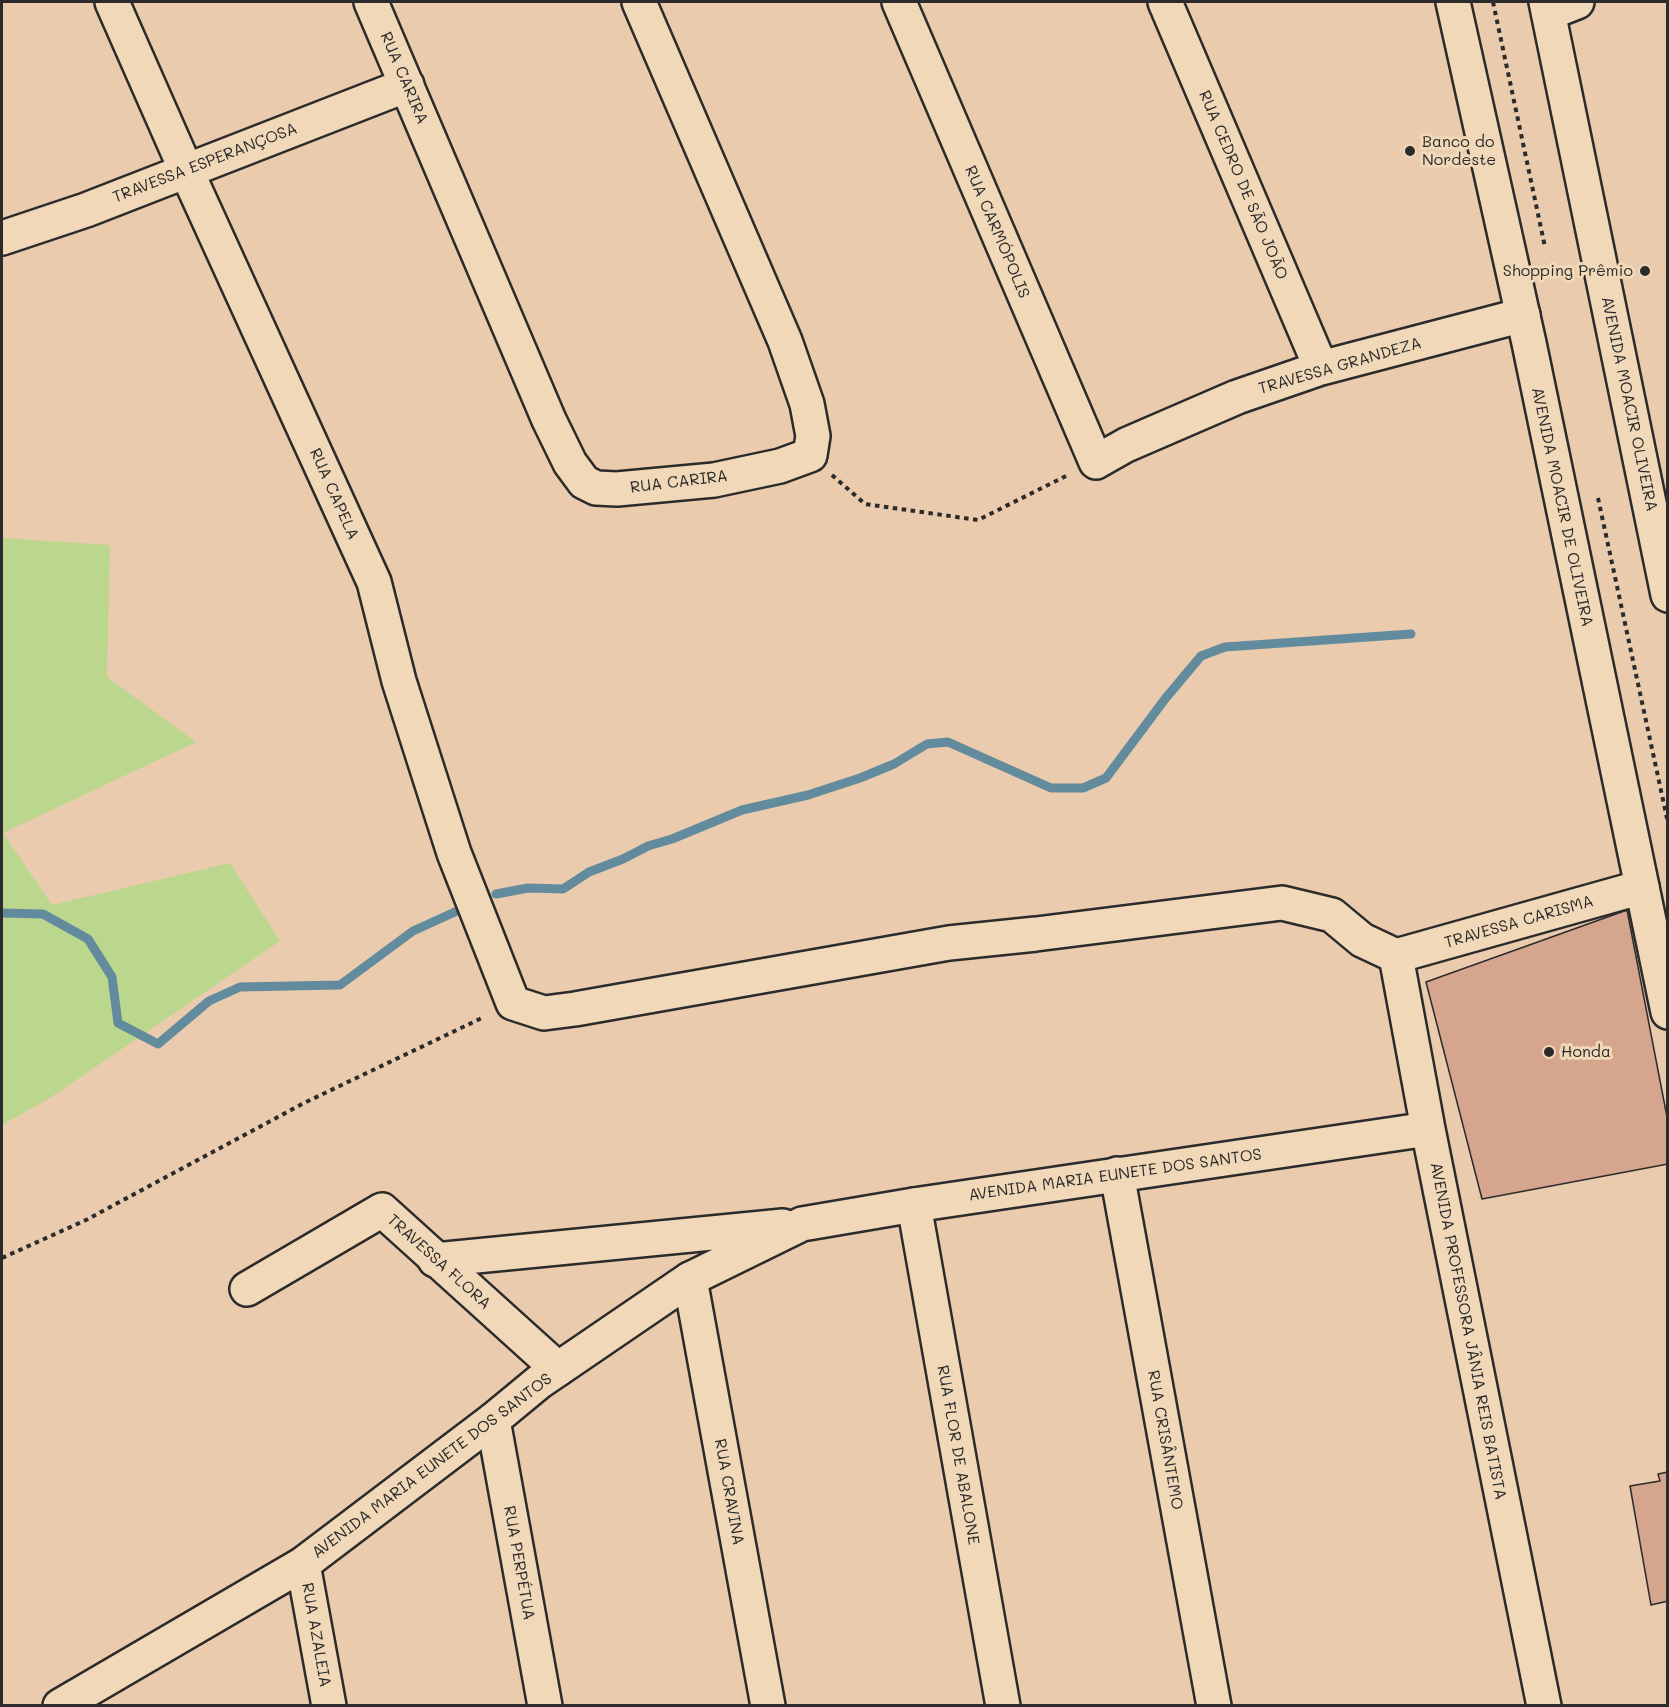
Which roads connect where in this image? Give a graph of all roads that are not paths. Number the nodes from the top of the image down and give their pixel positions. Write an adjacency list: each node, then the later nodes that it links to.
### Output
1 (112, 2): 9 (street, RUA CAPELA)
2 (371, 2): 8 (street, RUA CARIRA)
3 (899, 2): 13 (street, RUA CARMÓPOLIS)
4 (1166, 2): 12 (street, RUA CEDRO DE SÃO JOÃO)
5 (1453, 2): 11 (street, AVENIDA MOACIR DE OLIVEIRA)
6 (642, 3): 8 (street, RUA CARIRA)
7 (1557, 5): 14 (street, AVENIDA MOACIR OLIVEIRA)
8 (407, 85): 9 (street, TRAVESSA ESPERANÇOSA)
9 (186, 170): 10 (street, TRAVESSA ESPERANÇOSA); 16 (street, RUA CAPELA)
10 (2, 238)
11 (1523, 315): 12 (street, TRAVESSA GRANDEZA); 15 (street, AVENIDA MOACIR DE OLIVEIRA)
12 (1321, 368): 13 (street, TRAVESSA GRANDEZA)
13 (1096, 462)
14 (1668, 595)
15 (1642, 887): 16 (street, TRAVESSA CARISMA); 17 (street, AVENIDA MOACIR DE OLIVEIRA)
16 (1396, 956): 18 (street, AVENIDA PROFESSORA JÂNIA REIS BATISTA)
17 (1668, 1012)
18 (1428, 1129): 19 (street, AVENIDA MARIA EUNETE DOS SANTOS); 34 (street, AVENIDA PROFESSORA JÂNIA REIS BATISTA)
19 (1117, 1174): 20 (street, AVENIDA MARIA EUNETE DOS SANTOS); 33 (street, RUA CRISÂNTEMO)
20 (914, 1205): 21 (street, AVENIDA MARIA EUNETE DOS SANTOS); 32 (street, RUA FLOR DE ABALONE)
21 (802, 1224): 22 (street, AVENIDA MARIA EUNETE DOS SANTOS); 23 (street, AVENIDA MARIA EUNETE DOS SANTOS)
22 (435, 1260): 24 (street, TRAVESSA FLORA); 25 (street, TRAVESSA FLORA)
23 (690, 1279): 25 (street, AVENIDA MARIA EUNETE DOS SANTOS); 31 (street, RUA CRAVINA)
24 (247, 1289)
25 (558, 1369): 26 (street, AVENIDA MARIA EUNETE DOS SANTOS)
26 (493, 1420): 27 (street, AVENIDA MARIA EUNETE DOS SANTOS); 30 (street, RUA PERPÉTUA)
27 (303, 1564): 28 (street, AVENIDA MARIA EUNETE DOS SANTOS); 29 (street, RUA AZALEIA)
28 (60, 1706)
29 (329, 1706)
30 (544, 1706)
31 (768, 1706)
32 (1003, 1706)
33 (1214, 1706)
34 (1544, 1706)

